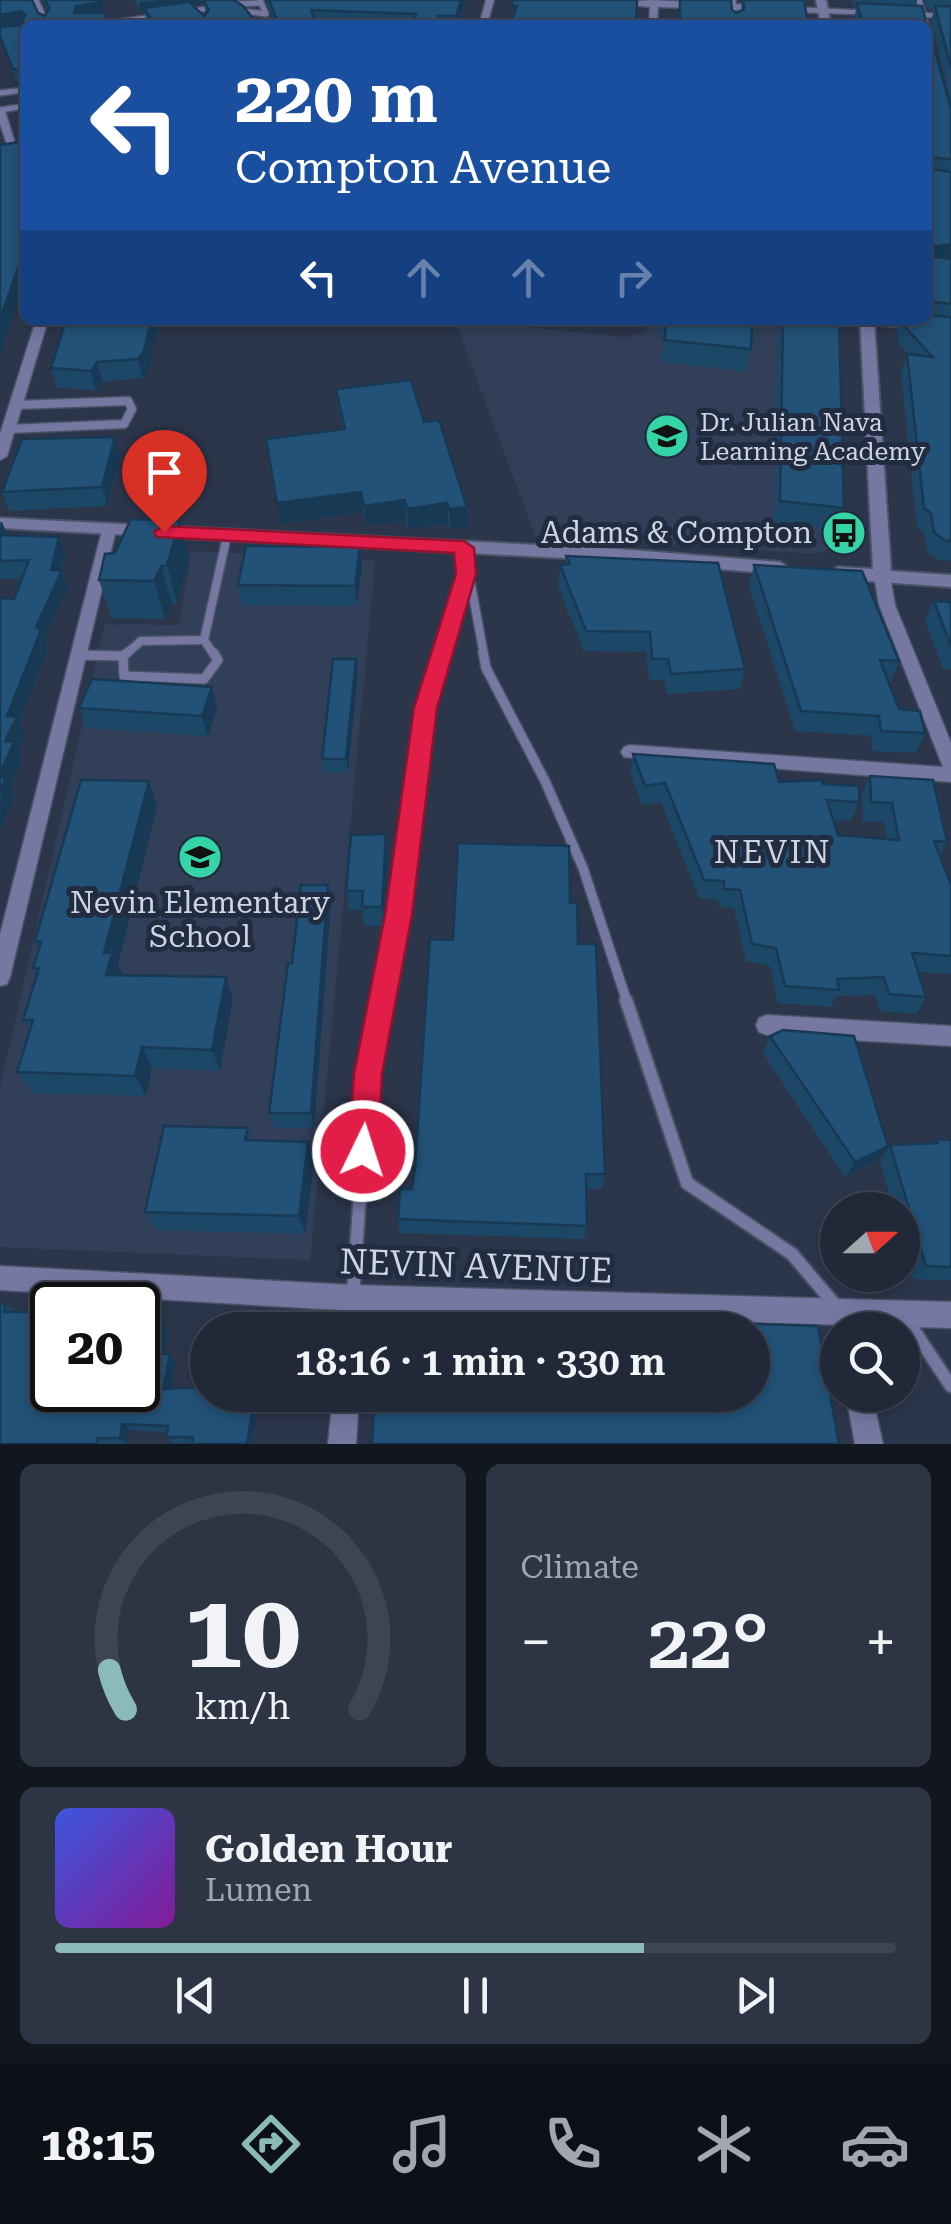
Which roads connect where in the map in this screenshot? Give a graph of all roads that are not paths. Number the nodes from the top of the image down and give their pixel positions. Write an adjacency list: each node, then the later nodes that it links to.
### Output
1 (919, 0): 10 (lane)
2 (261, 1): 5 (lane); 5 (lane)
3 (609, 2): 4 (street)
4 (655, 2): 6 (street)
5 (231, 3): 9 (street)
6 (733, 4): 7 (street)
7 (822, 5): 10 (street)
8 (951, 16): 10 (street)
9 (140, 20)
10 (925, 20)
11 (0, 110): 12 (street)
12 (20, 153): 13 (street)
13 (0, 156)
14 (40, 325): 18 (street)
15 (867, 325): 26 (street)
16 (911, 325): 17 (lane)
17 (920, 326)
18 (16, 405): 19 (street); 19 (lane)
19 (9, 429): 20 (street)
20 (0, 456)
21 (0, 523): 22 (street)
22 (109, 530): 23 (street); 29 (street)
23 (227, 536): 24 (street); 28 (lane)
24 (464, 548): 25 (lane); 26 (street)
25 (466, 574): 38 (lane); 40 (lane)
26 (882, 576): 27 (street); 32 (street)
27 (951, 581)
28 (204, 640): 30 (lane); 30 (lane)
29 (77, 655): 30 (lane); 34 (street)
30 (123, 656)
31 (630, 752): 33 (street)
32 (951, 765)
33 (951, 775)
34 (0, 977)
35 (767, 1024): 36 (street)
36 (951, 1036)
37 (0, 1278): 38 (street, NEVIN AVENUE)
38 (353, 1298): 39 (street); 43 (street, NEVIN AVENUE)
39 (352, 1312)
40 (837, 1312)
41 (920, 1314): 42 (street, NEVIN AVENUE)
42 (951, 1315)
43 (820, 1320)
44 (920, 1340): 45 (lane)
45 (951, 1386)
46 (345, 1412): 48 (street)
47 (862, 1412): 49 (street)
48 (342, 1444)
49 (869, 1444)

